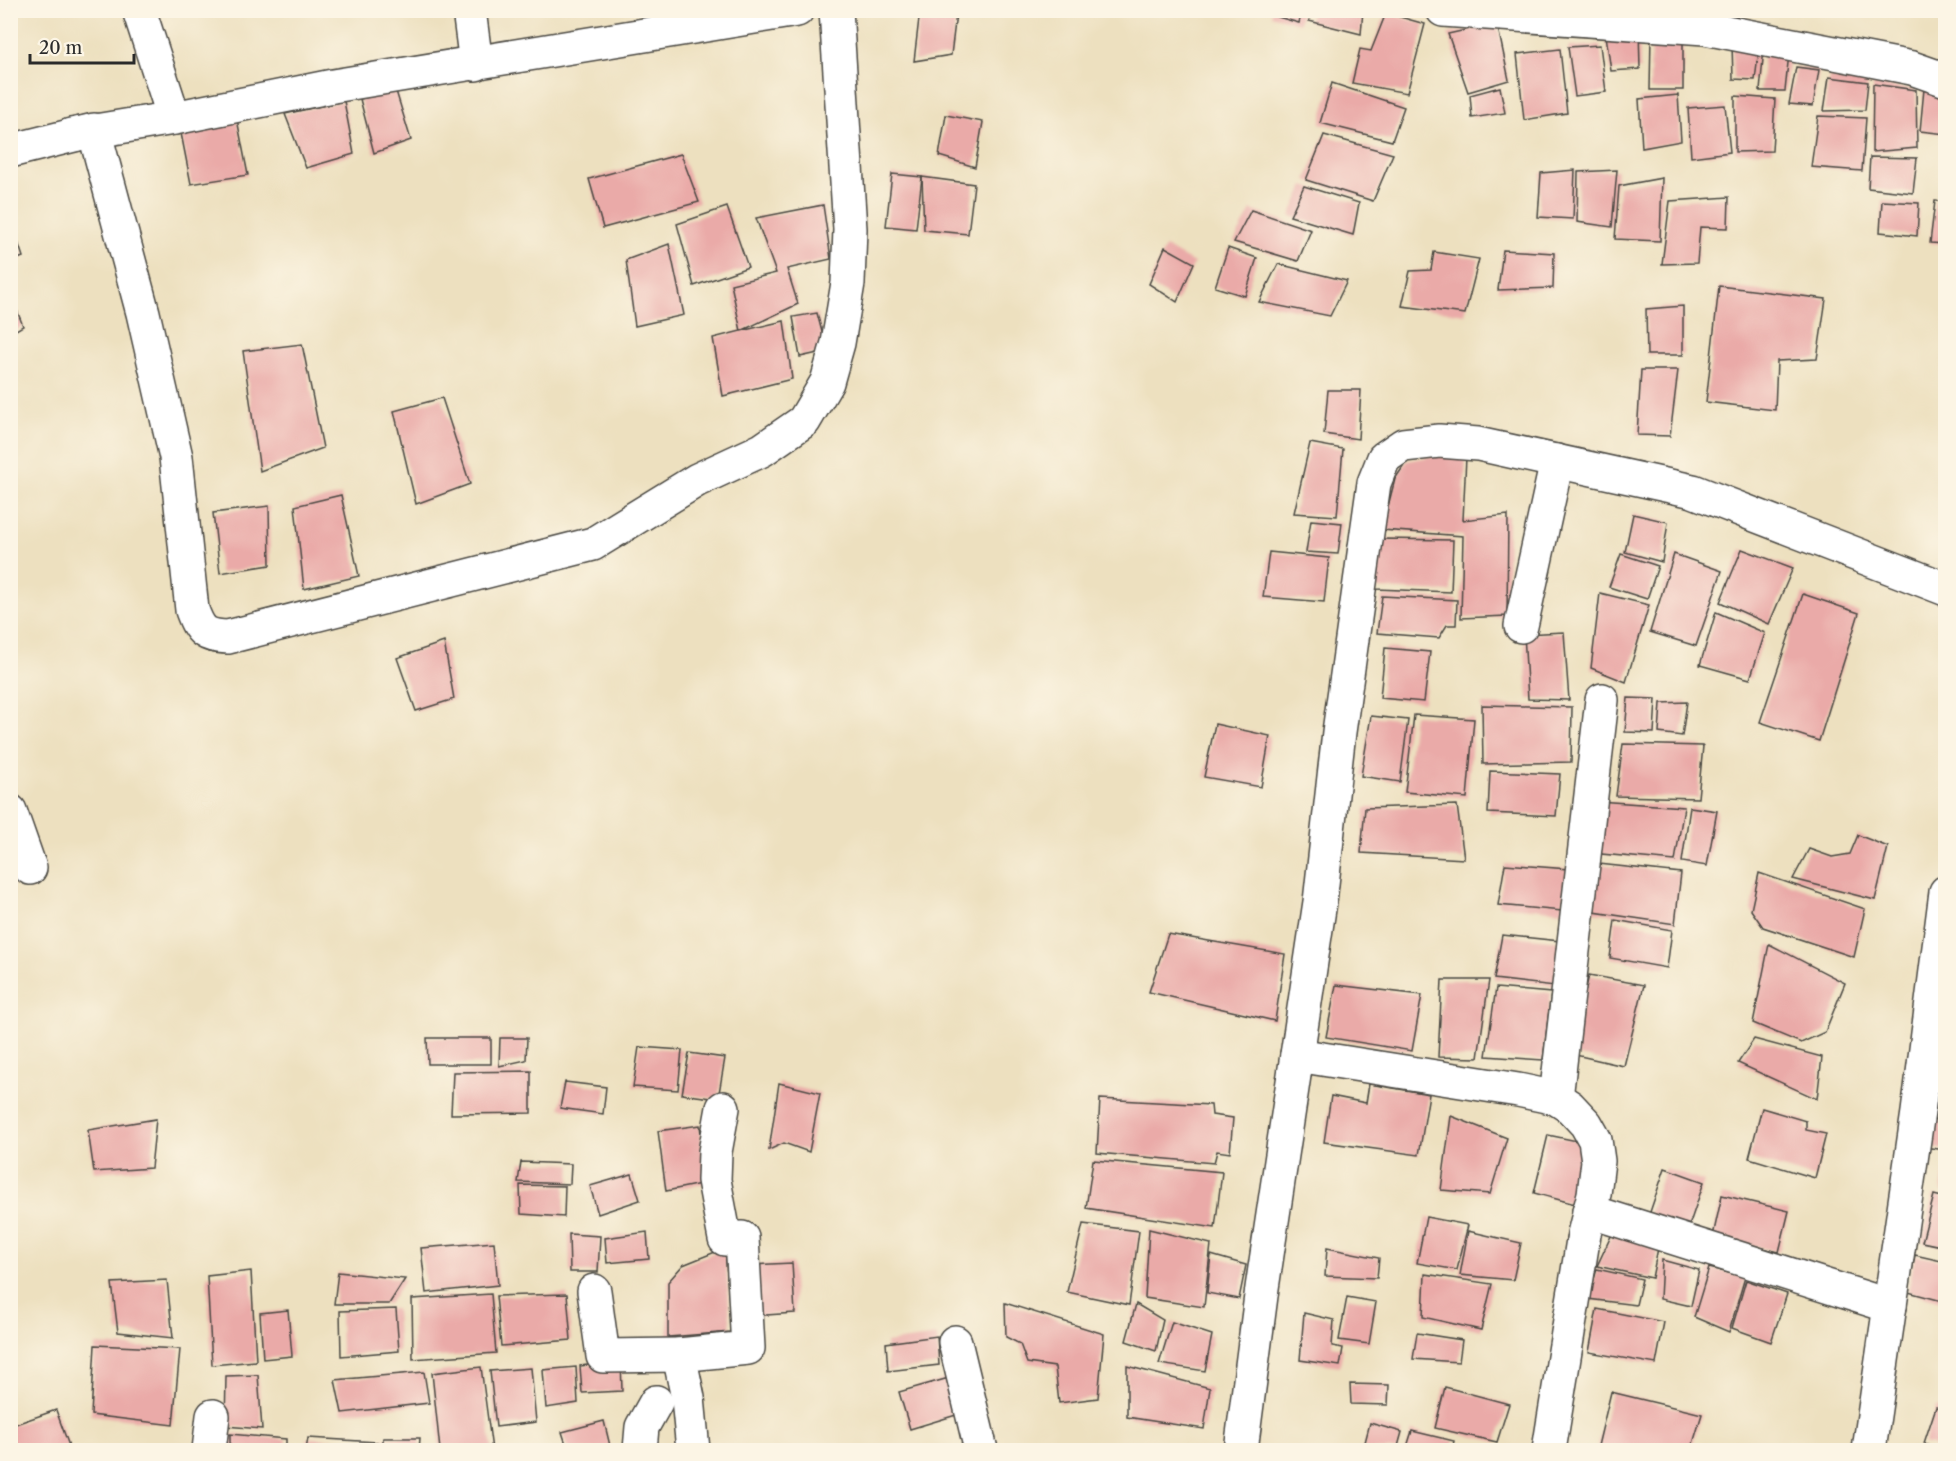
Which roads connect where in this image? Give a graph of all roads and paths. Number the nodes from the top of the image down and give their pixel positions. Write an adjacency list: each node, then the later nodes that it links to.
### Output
1 (139, 10): 8 (street)
2 (469, 10): 6 (street)
3 (797, 10): 6 (street)
4 (836, 10): 9 (street)
5 (1443, 10): 7 (street)
6 (476, 64): 8 (street)
7 (1946, 80)
8 (174, 118): 9 (street)
9 (93, 130): 10 (street)
10 (10, 150)
11 (1557, 461): 12 (street); 13 (street); 18 (street)
12 (1946, 589)
13 (1521, 626)
14 (1602, 700): 19 (street)
15 (10, 811): 16 (street)
16 (30, 868)
17 (1946, 892): 23 (street)
18 (1297, 1055): 19 (street); 32 (street)
19 (1556, 1098): 21 (street)
20 (723, 1108): 25 (street)
21 (1590, 1211): 23 (street); 33 (street)
22 (594, 1292): 25 (street)
23 (1890, 1306): 34 (street)
24 (955, 1342): 31 (street)
25 (679, 1355): 30 (street)
26 (656, 1402): 29 (street)
27 (213, 1416): 28 (street)
28 (209, 1450)
29 (640, 1450)
30 (693, 1450)
31 (981, 1450)
32 (1241, 1450)
33 (1549, 1450)
34 (1869, 1450)

